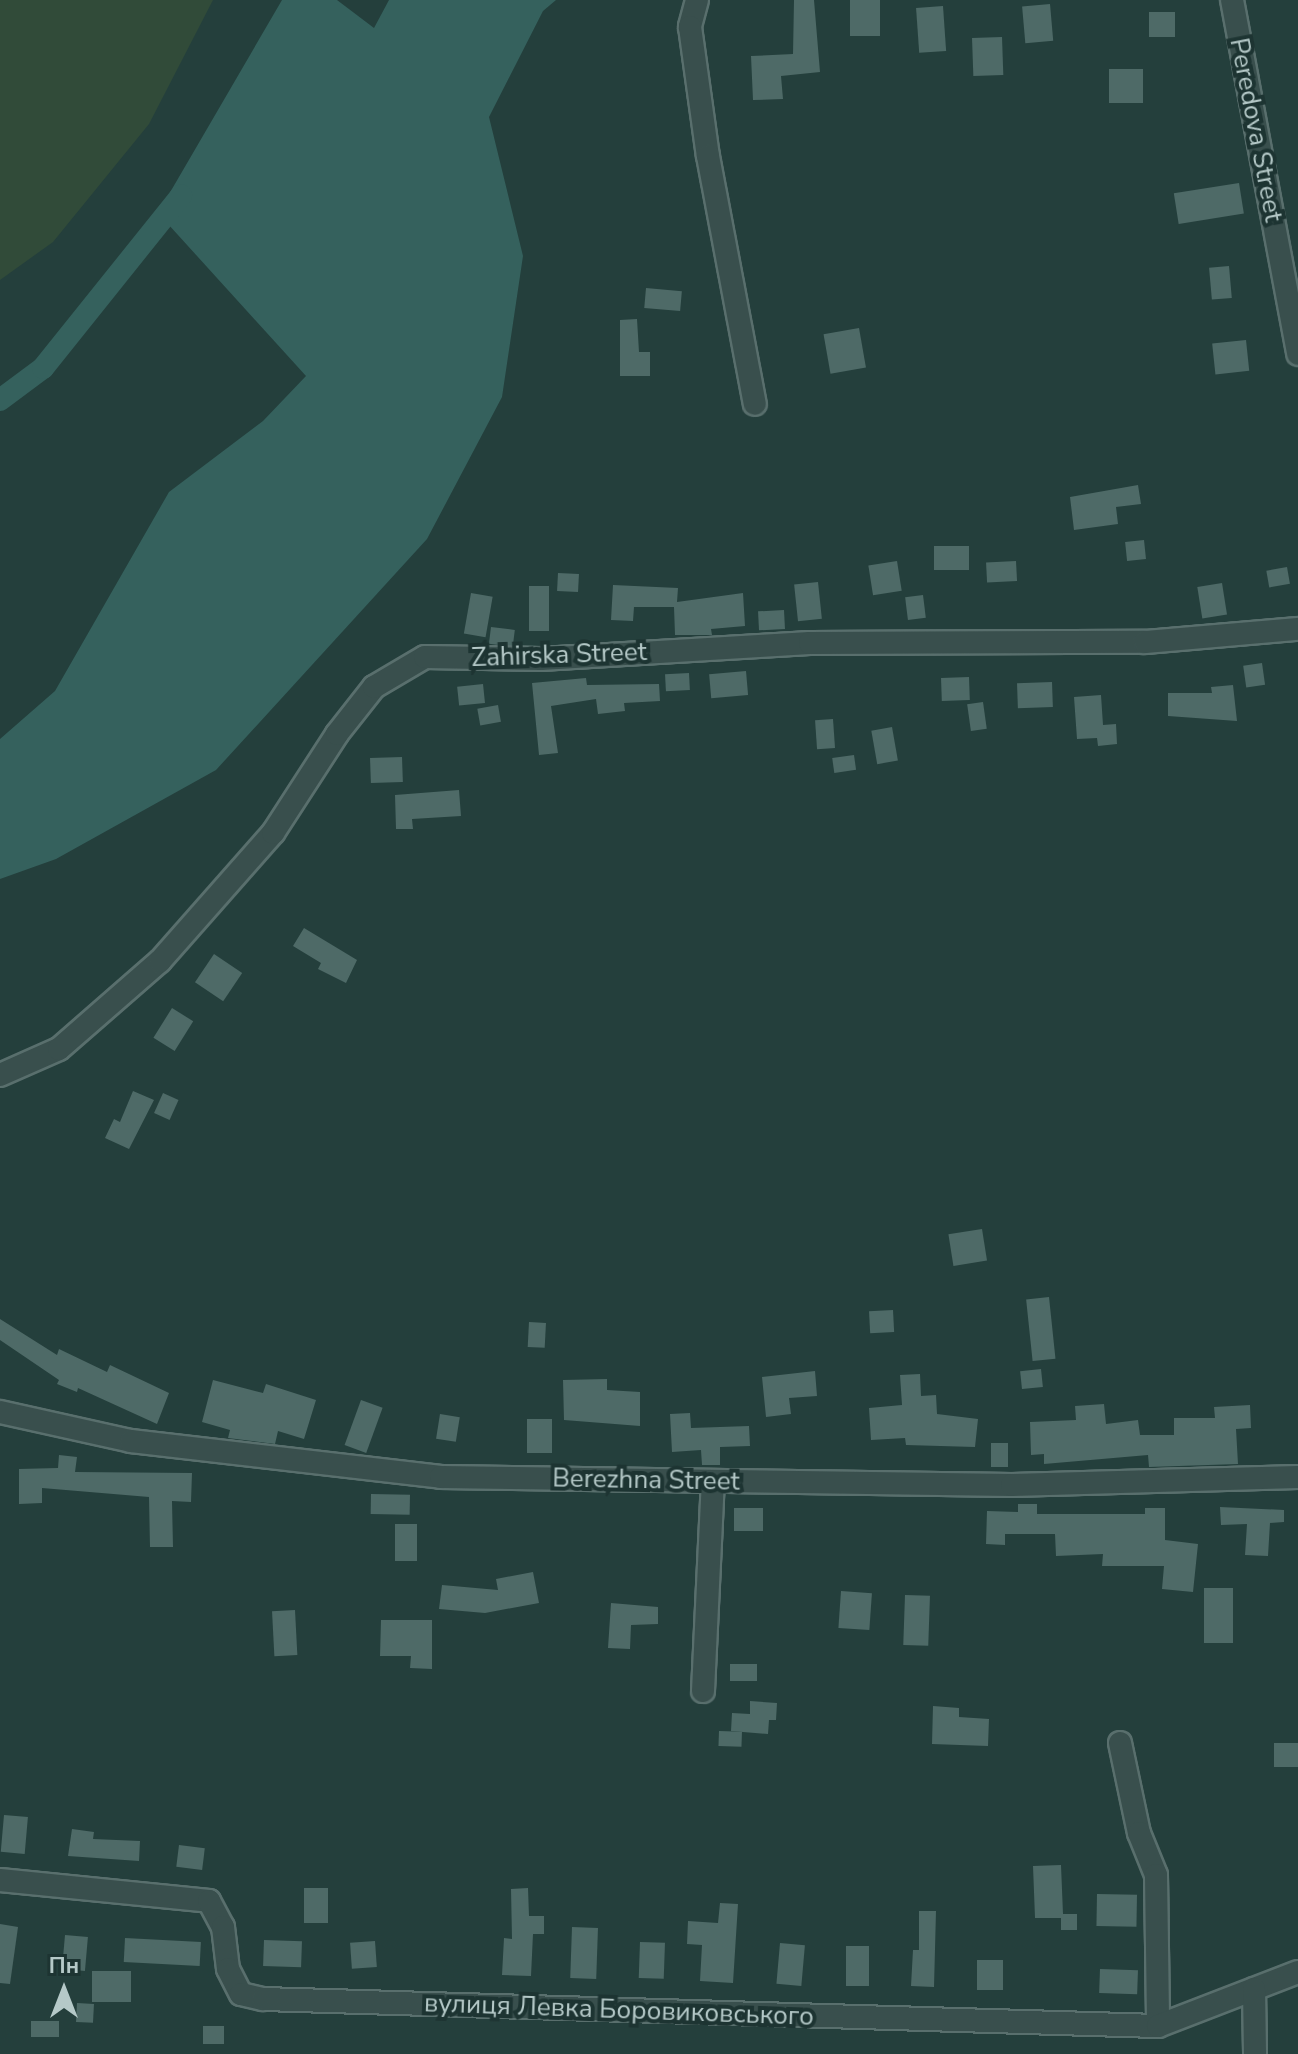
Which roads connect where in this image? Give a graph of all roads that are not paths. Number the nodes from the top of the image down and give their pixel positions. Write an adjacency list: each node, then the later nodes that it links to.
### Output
1 (697, 0): 4 (street)
2 (1232, 0): 3 (street, Peredova Street)
3 (1298, 354)
4 (755, 404)
5 (1298, 629): 6 (street, Zahirska Street)
6 (0, 1075)
7 (0, 1412): 9 (street, Berezhna Street)
8 (1298, 1477): 9 (street, Berezhna Street)
9 (713, 1481): 10 (street)
10 (703, 1691)
11 (1120, 1743): 15 (street)
12 (0, 1880): 15 (street, вулиця Левка Боровиковського)
13 (1298, 1972): 14 (street, вулиця Левка Боровиковського)
14 (1254, 1989): 15 (street, вулиця Левка Боровиковського); 16 (street)
15 (1158, 2026)
16 (1255, 2054)

